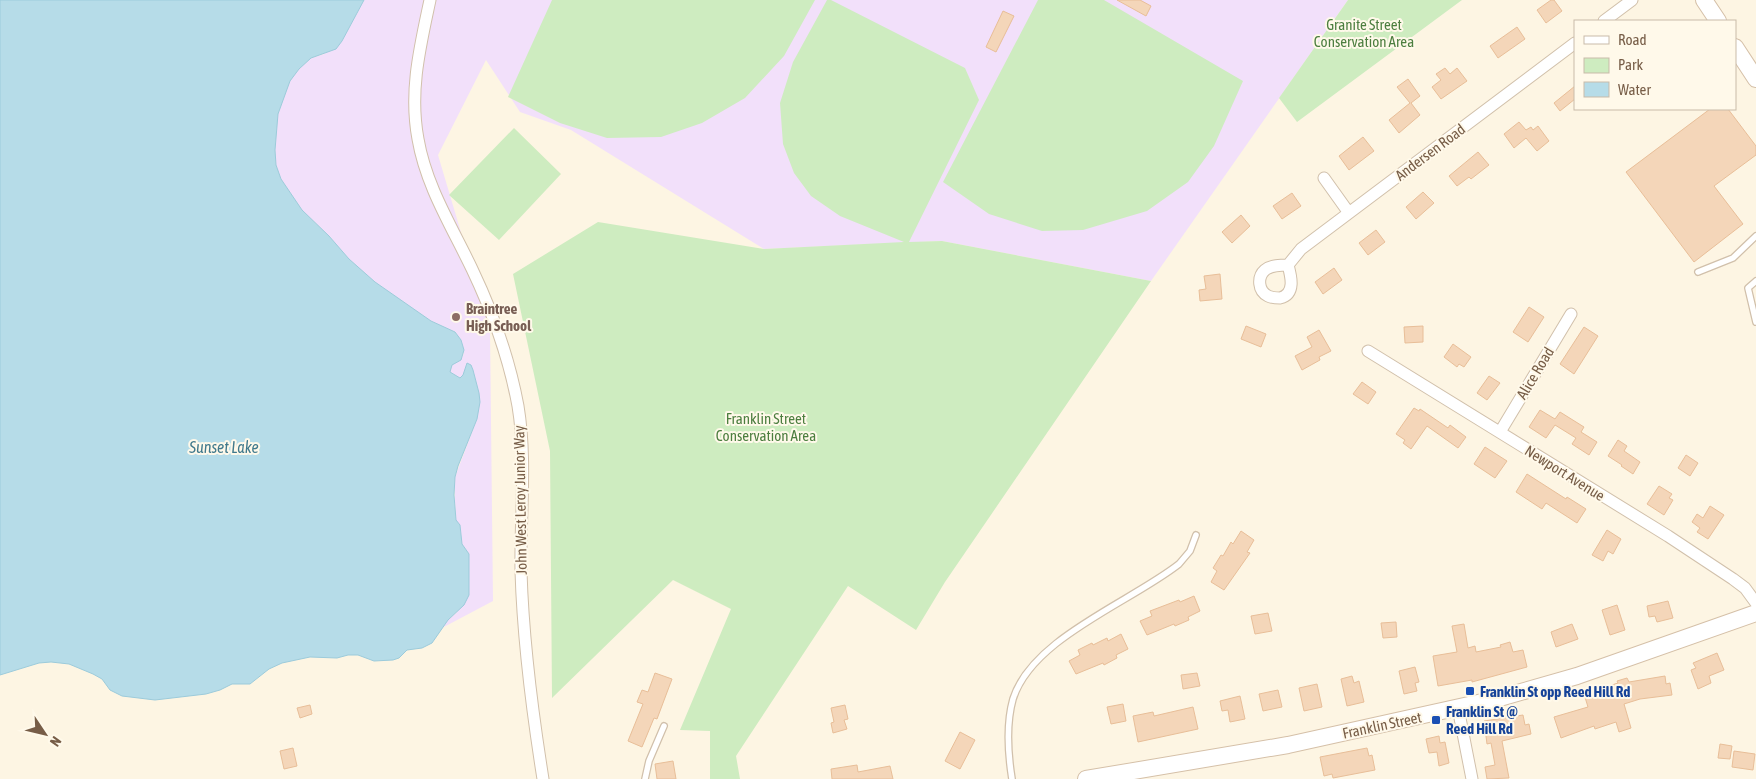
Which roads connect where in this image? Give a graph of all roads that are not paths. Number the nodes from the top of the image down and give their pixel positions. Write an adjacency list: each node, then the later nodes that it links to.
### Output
1 (430, 0): 24 (street, John West Leroy Junior Way)
2 (1632, 0): 4 (street)
3 (1704, 0): 5 (main road)
4 (1605, 20)
5 (1717, 20)
6 (1574, 44): 10 (street, Andersen Road)
7 (1736, 49): 8 (main road)
8 (1756, 79)
9 (1324, 178): 10 (street)
10 (1349, 213): 12 (street, Andersen Road)
11 (1756, 236): 13 (lane)
12 (1288, 265)
13 (1698, 272)
14 (1756, 281): 16 (lane)
15 (1571, 314): 18 (street, Alice Road)
16 (1756, 322)
17 (1368, 351): 18 (street, Newport Avenue)
18 (1500, 432): 20 (street, Newport Avenue)
19 (1196, 535): 26 (lane)
20 (1756, 603)
21 (1756, 613): 22 (main road, Franklin Street)
22 (1458, 708): 27 (main road, Franklin Street); 28 (street)
23 (664, 726): 25 (lane)
24 (543, 779)
25 (645, 779)
26 (1012, 779)
27 (1086, 779)
28 (1472, 779)

